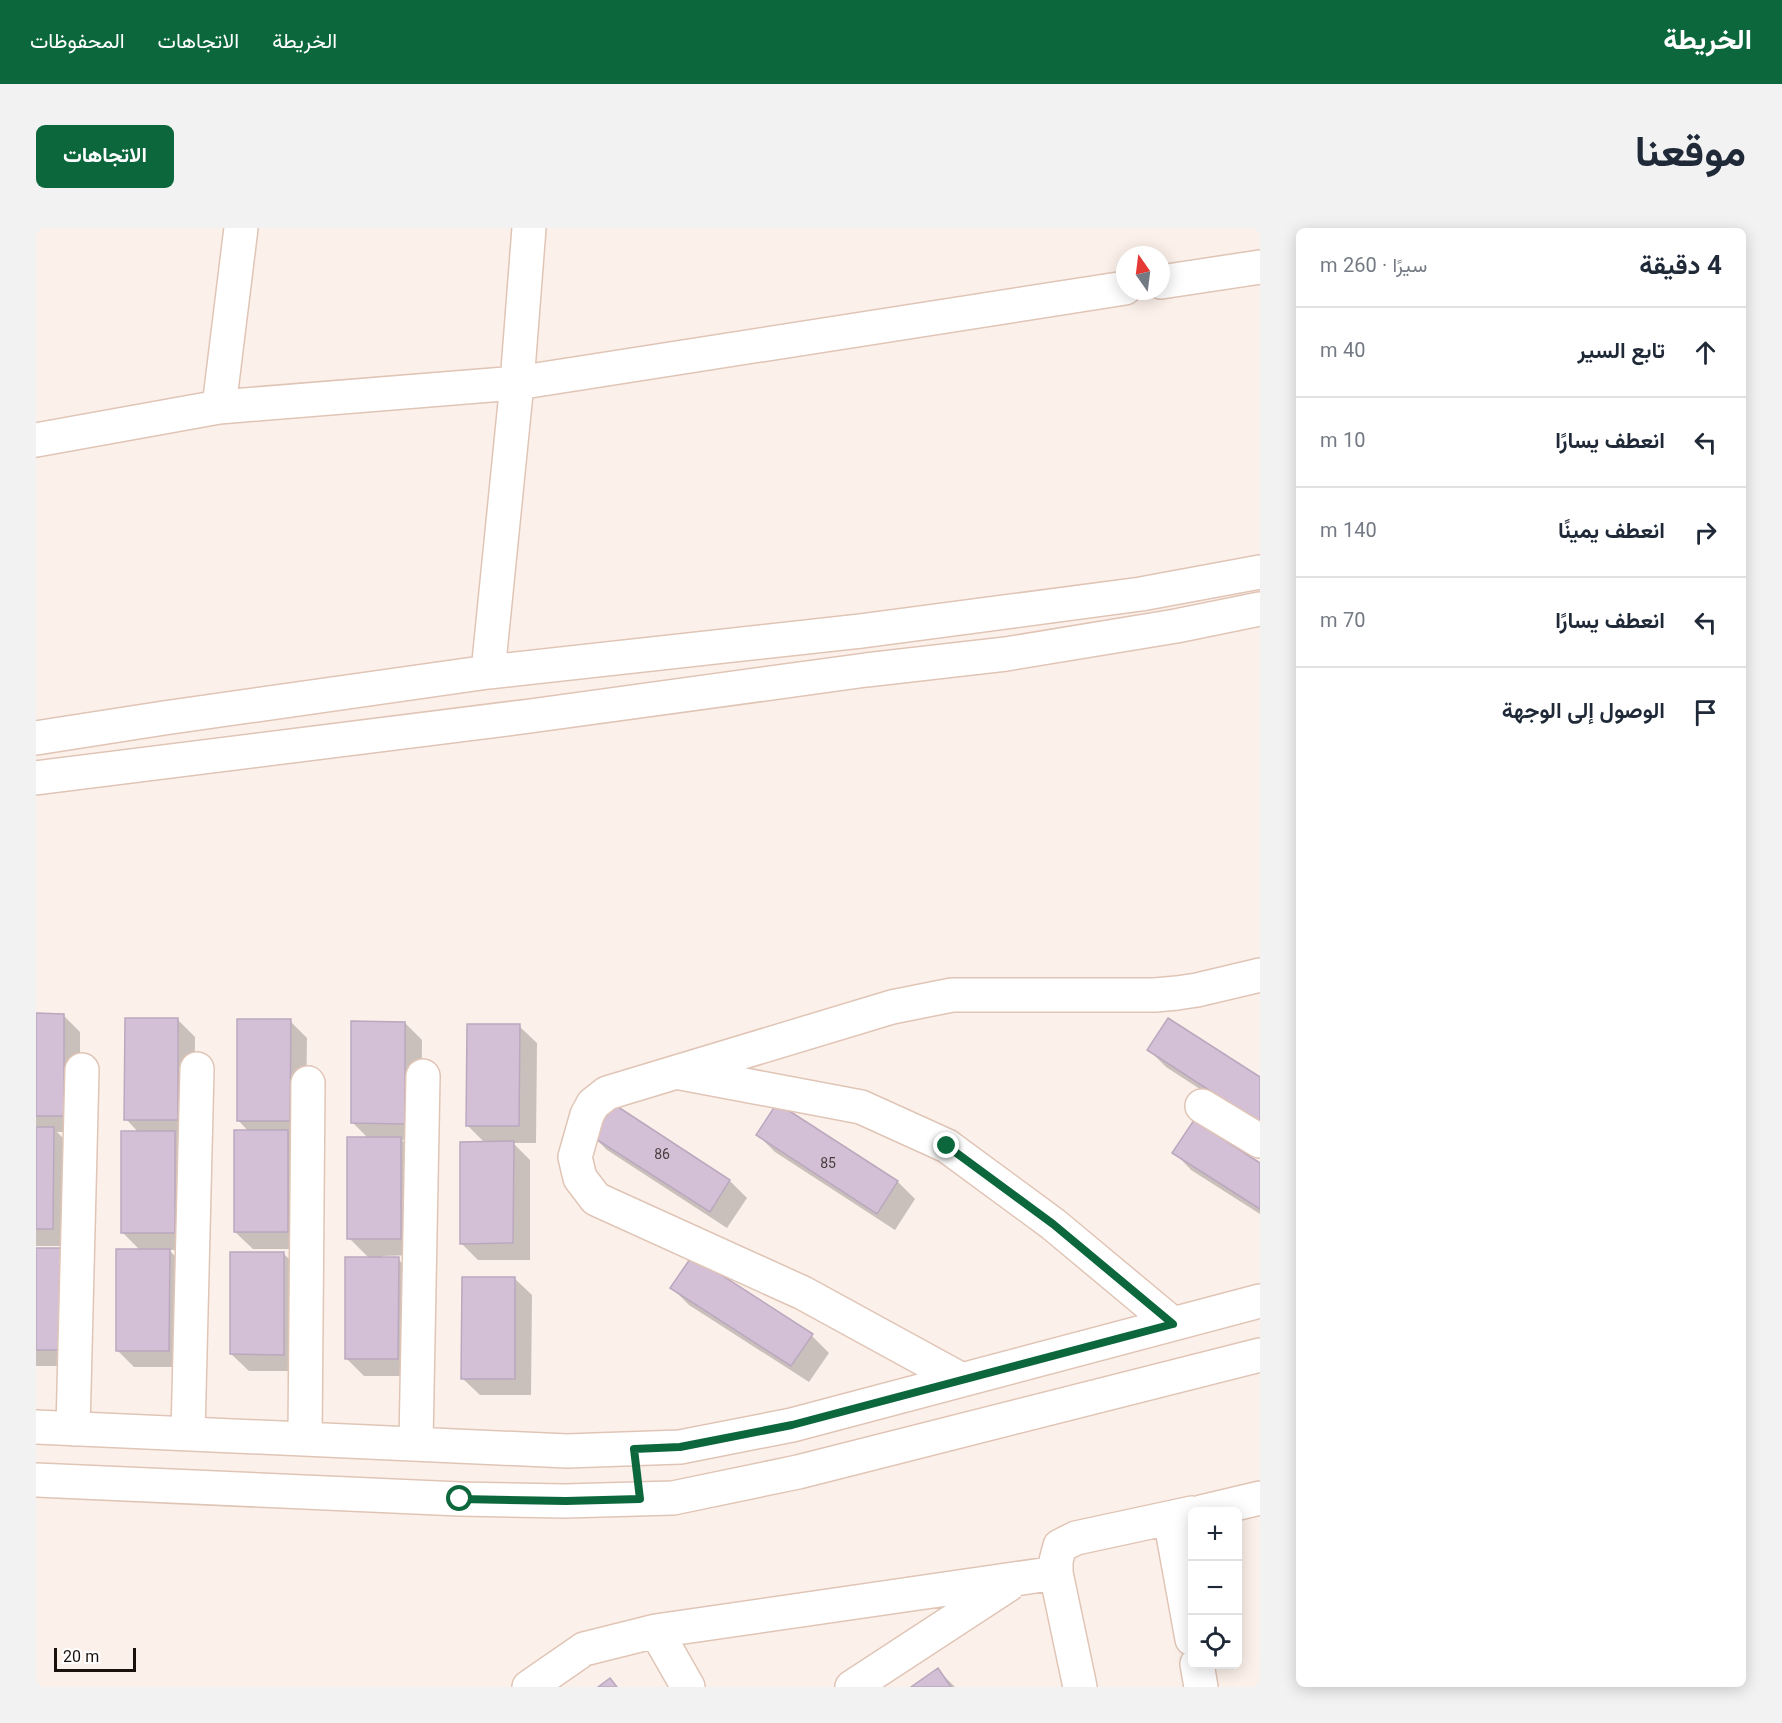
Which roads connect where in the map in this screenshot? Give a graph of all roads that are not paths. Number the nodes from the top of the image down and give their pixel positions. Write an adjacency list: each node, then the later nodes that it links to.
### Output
1 (241, 228): 7 (street)
2 (529, 228): 6 (street)
3 (1260, 267): 4 (street)
4 (1170, 281)
5 (1116, 289): 6 (street)
6 (517, 383): 7 (street); 11 (street)
7 (219, 407): 8 (street)
8 (36, 440)
9 (1260, 572): 11 (street)
10 (1260, 609): 13 (street)
11 (488, 672): 12 (street)
12 (36, 738)
13 (36, 778)
14 (1246, 978): 15 (street); 18 (street)
15 (1260, 999)
16 (197, 1069): 29 (street)
17 (82, 1070): 28 (street)
18 (675, 1072): 24 (street); 26 (street)
19 (423, 1076): 31 (street)
20 (308, 1083): 30 (street)
21 (1202, 1106): 22 (street)
22 (1260, 1142)
23 (1260, 1301): 24 (street)
24 (1173, 1324): 26 (street)
25 (1260, 1355): 35 (street)
26 (962, 1380): 32 (street)
27 (36, 1427): 28 (street)
28 (73, 1429): 29 (street)
29 (188, 1434): 30 (street)
30 (305, 1438): 31 (street)
31 (416, 1443): 32 (street)
32 (634, 1449): 35 (street)
33 (36, 1480): 35 (street)
34 (1260, 1498): 36 (street)
35 (640, 1499)
36 (1220, 1507)
37 (1188, 1514): 39 (street)
38 (1190, 1561): 41 (street)
39 (1056, 1573): 40 (street); 47 (street)
40 (1018, 1578): 42 (street); 46 (street)
41 (1191, 1615)
42 (656, 1631): 44 (street); 45 (street)
43 (1198, 1669): 48 (street)
44 (529, 1687)
45 (688, 1687)
46 (852, 1687)
47 (1080, 1687)
48 (1201, 1687)

